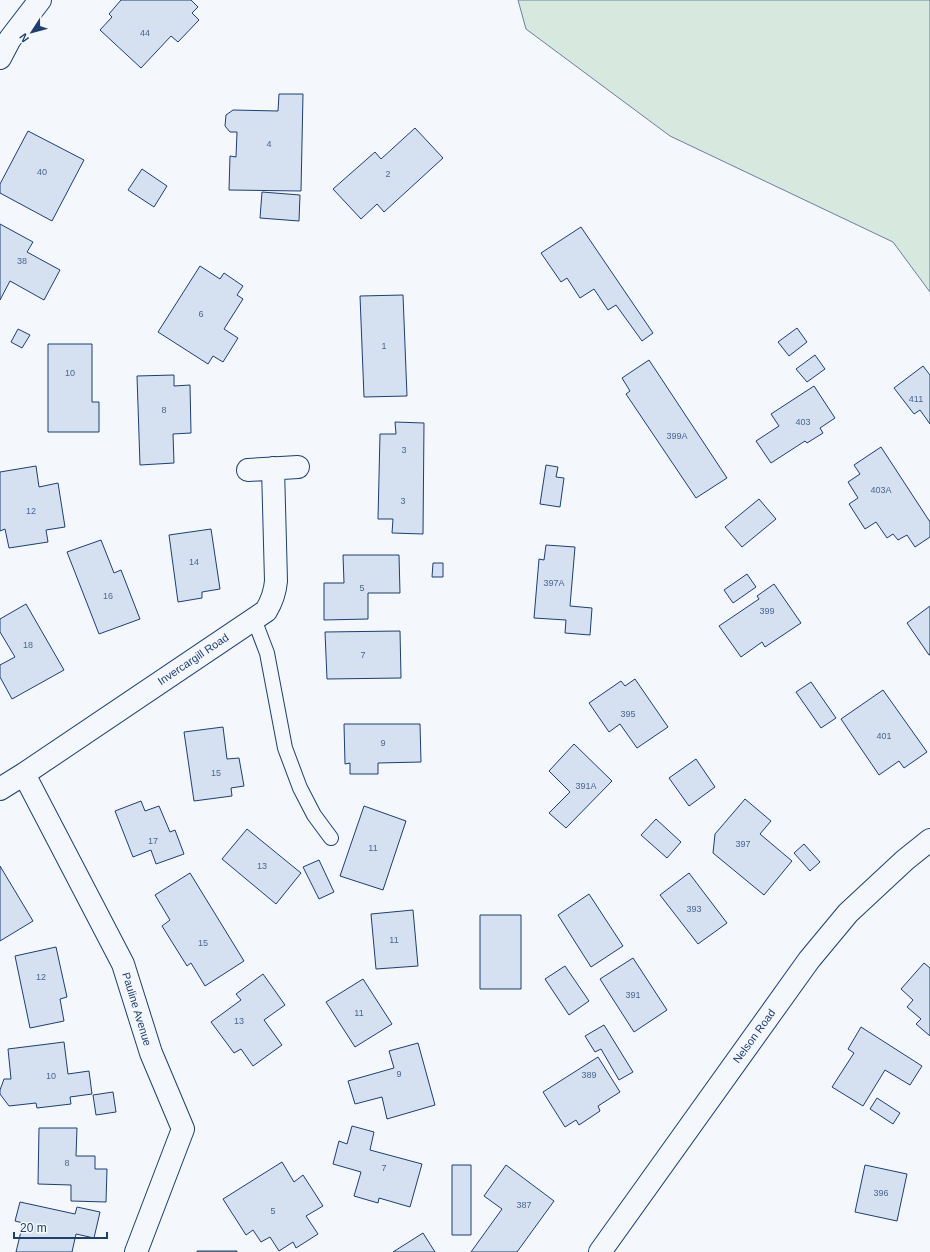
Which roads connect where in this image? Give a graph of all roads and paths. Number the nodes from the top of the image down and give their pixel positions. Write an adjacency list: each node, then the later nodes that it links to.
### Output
1 (40, 0): 2 (street)
2 (0, 58)
3 (298, 467): 4 (street)
4 (273, 468): 5 (street); 6 (street, Invercargill Road)
5 (248, 470)
6 (254, 619): 7 (street, Invercargill Road); 9 (lane)
7 (24, 774): 8 (street, Invercargill Road); 11 (street, Pauline Avenue)
8 (0, 789)
9 (331, 838)
10 (930, 840): 12 (street, Nelson Road)
11 (136, 1252)
12 (600, 1252)

